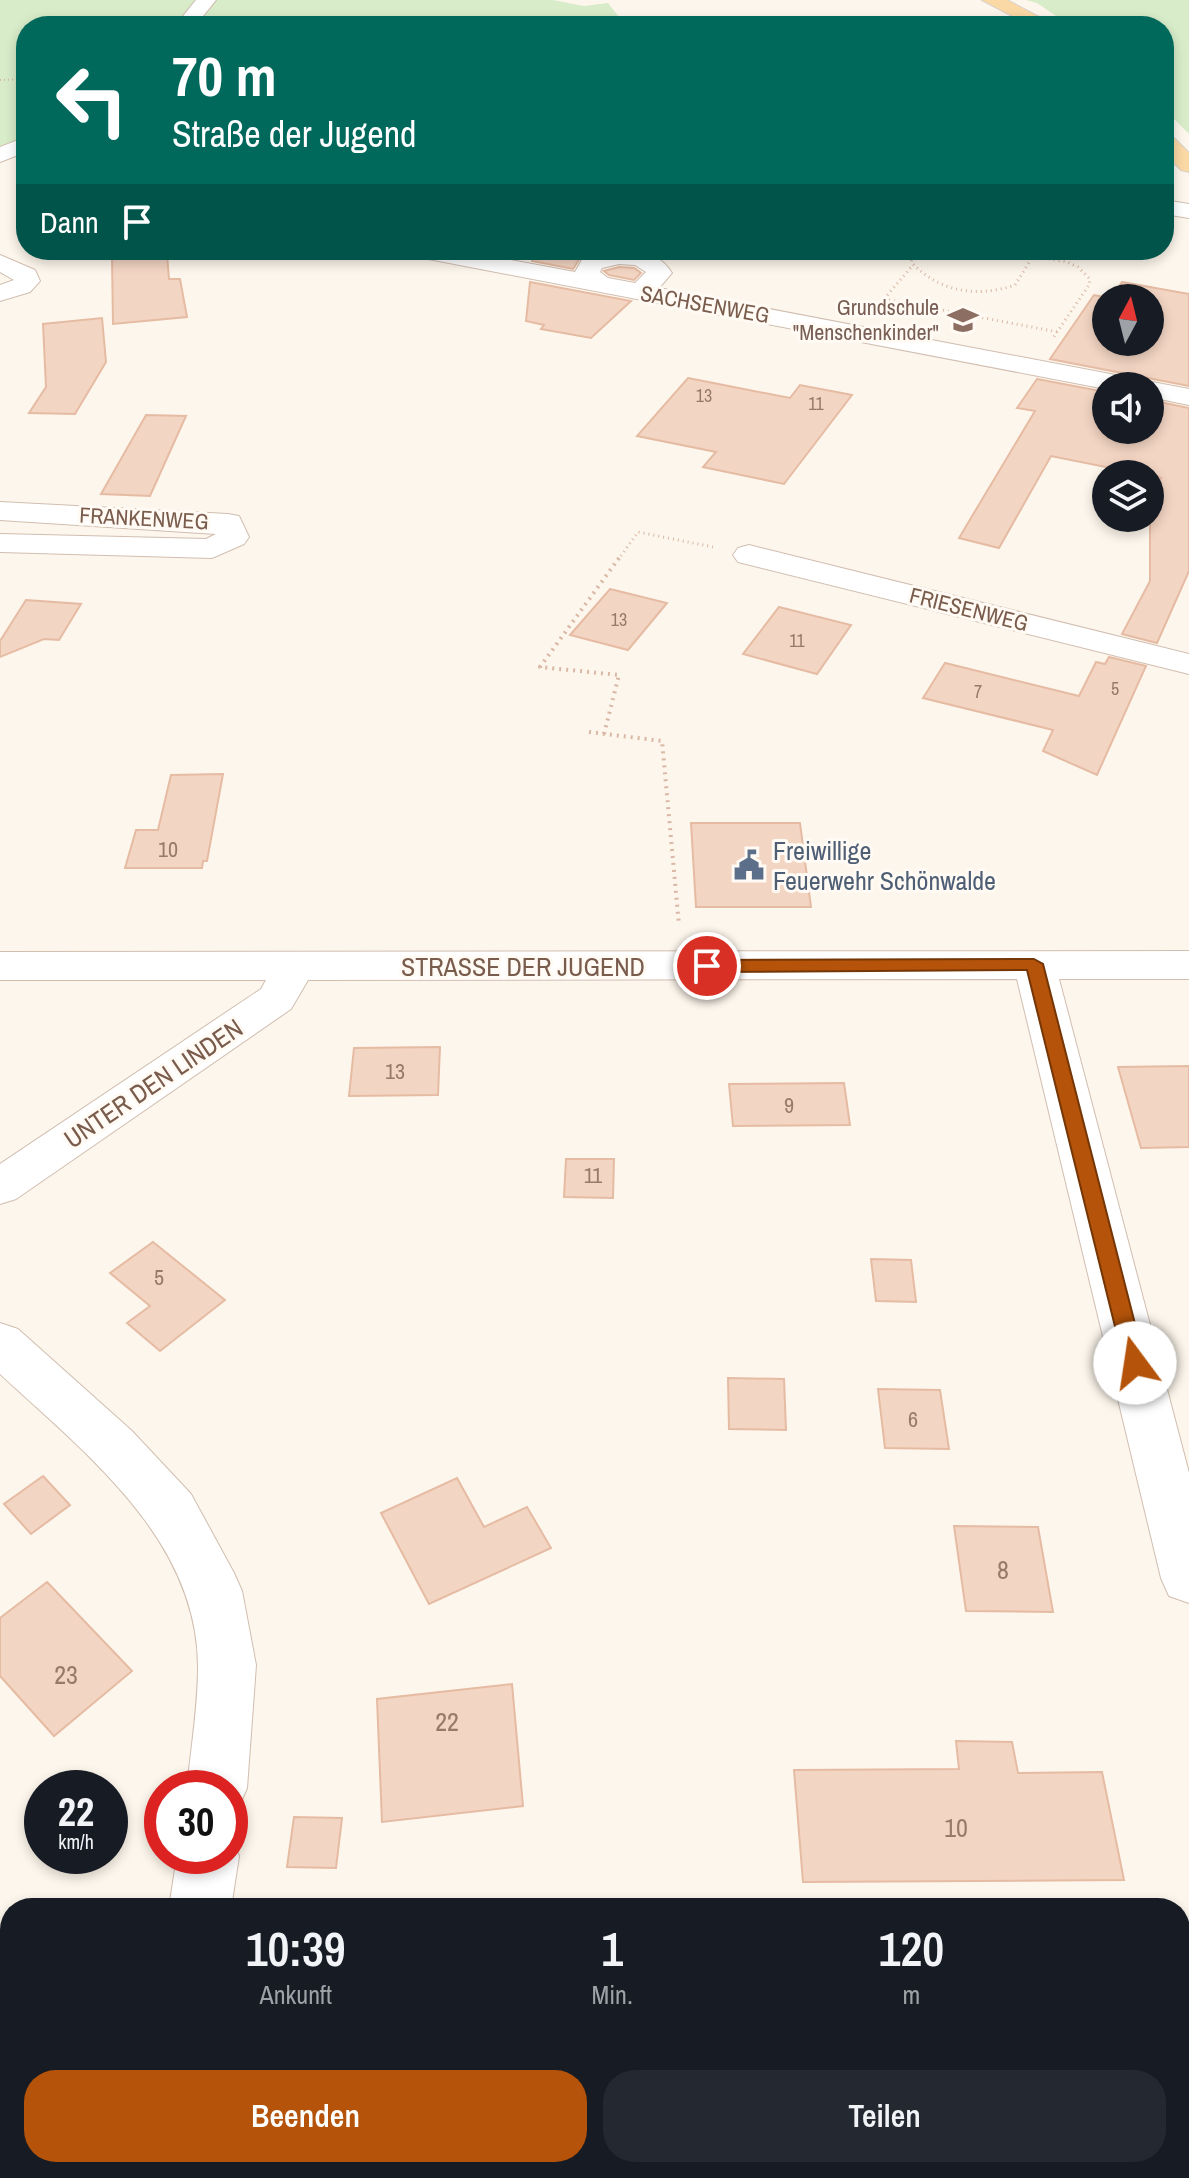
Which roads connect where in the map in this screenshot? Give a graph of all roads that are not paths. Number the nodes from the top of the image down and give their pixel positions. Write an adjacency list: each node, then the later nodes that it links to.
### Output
1 (206, 0): 3 (street)
2 (992, 0): 4 (main road)
3 (193, 16)
4 (1025, 16)
5 (471, 260): 8 (street, SACHSENWEG)
6 (0, 263): 7 (street)
7 (0, 293)
8 (1092, 378)
9 (1164, 392): 10 (street)
10 (1189, 397)
11 (0, 511): 12 (street, FRANKENWEG)
12 (0, 543)
13 (749, 555): 14 (street, FRIESENWEG)
14 (1189, 664)
15 (1034, 964): 16 (street, STRASSE DER JUGEND); 18 (street, STRASSE DER JUGEND); 21 (street)
16 (1189, 965)
17 (0, 966): 18 (street, STRASSE DER JUGEND)
18 (294, 967): 19 (street, UNTER DEN LINDEN)
19 (0, 1187)
20 (0, 1343): 22 (street)
21 (1189, 1578)
22 (218, 1770)
23 (205, 1874): 24 (street)
24 (202, 1898)

